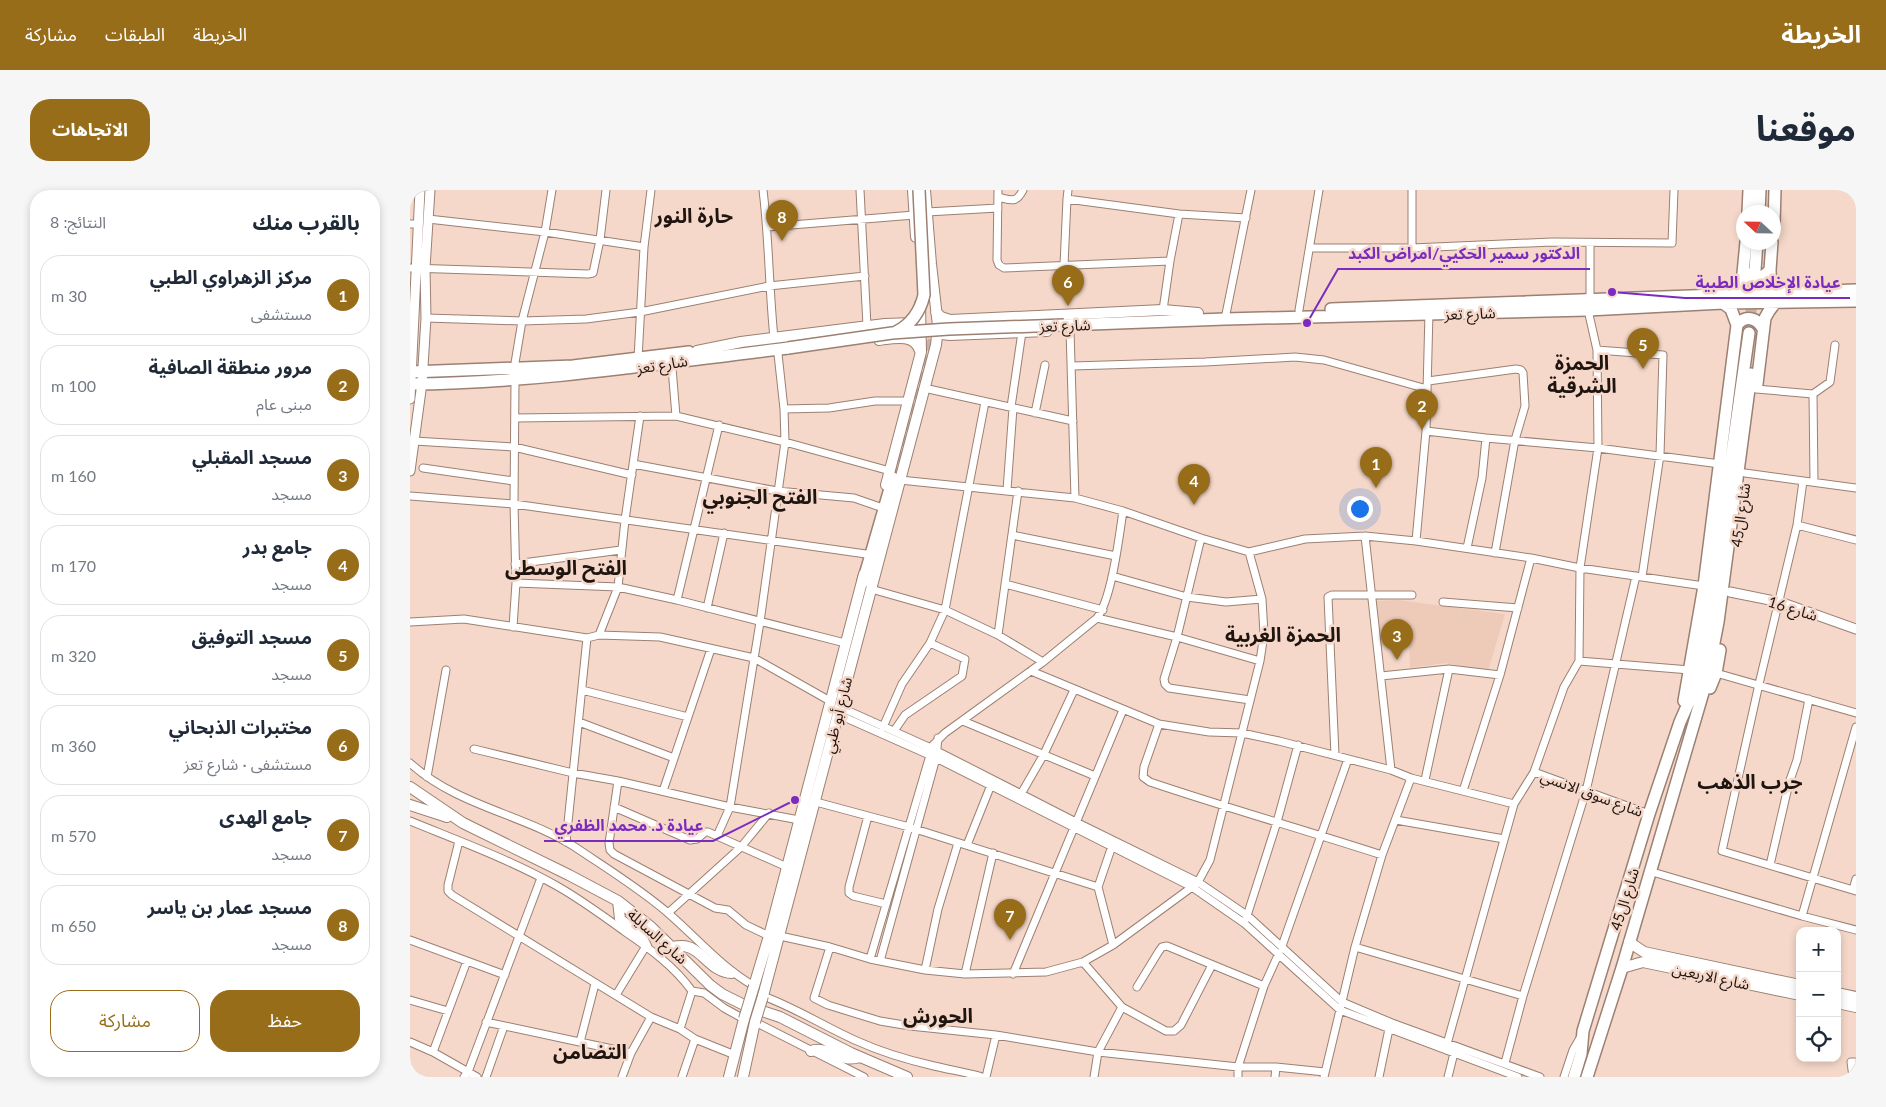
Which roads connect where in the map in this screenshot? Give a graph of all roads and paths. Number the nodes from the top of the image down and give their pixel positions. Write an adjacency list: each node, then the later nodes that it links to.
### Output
1 (420, 190): 34 (street)
2 (430, 190): 32 (street)
3 (552, 190): 36 (street)
4 (606, 190): 37 (street)
5 (651, 190): 39 (street)
6 (763, 190): 35 (street)
7 (860, 190): 33 (street)
8 (913, 190): 30 (main road)
9 (919, 190): 78 (main road, bridge)
10 (925, 190): 28 (main road, شارع أبو ظبي)
11 (1023, 190): 21 (street)
12 (1068, 190): 22 (street)
13 (1251, 190): 31 (street)
14 (1319, 190): 40 (street)
15 (1412, 190): 41 (street)
16 (1674, 190): 38 (street)
17 (1749, 190): 23 (main road)
18 (1760, 190): 24 (main road)
19 (1767, 190): 25 (main road)
20 (1776, 190): 26 (main road)
21 (998, 193): 27 (street)
22 (1067, 199): 29 (street); 48 (street)
23 (1748, 205)
24 (1759, 205)
25 (1767, 205)
26 (1775, 205)
27 (998, 208): 28 (street); 48 (street)
28 (927, 212): 47 (main road, شارع أبو ظبي)
29 (1178, 214): 31 (street); 46 (street)
30 (914, 215): 33 (street); 49 (main road, شارع أبو ظبي)
31 (1246, 218): 67 (street)
32 (428, 219): 36 (street); 50 (street)
33 (862, 219): 35 (street); 53 (street)
34 (414, 224): 50 (street)
35 (767, 228): 54 (street)
36 (546, 232): 37 (street); 52 (street)
37 (600, 240): 39 (street); 52 (street)
38 (1590, 243): 41 (street); 61 (street)
39 (644, 246): 65 (street)
40 (1310, 248): 41 (street); 63 (street)
41 (1412, 248)
42 (1749, 250): 51 (main road, شارع ال45)
43 (1757, 250): 51 (main road, شارع ال45)
44 (1763, 250): 51 (main road, شارع ال45)
45 (1768, 250): 51 (main road, شارع ال45)
46 (1170, 261): 48 (street); 62 (street)
47 (930, 264): 49 (main road); 66 (main road, شارع أبو ظبي)
48 (1064, 265)
49 (918, 266): 58 (main road, شارع أبو ظبي)
50 (417, 268): 52 (street); 69 (street); 70 (street)
51 (1758, 270): 56 (main road, شارع ال45); 57 (main road, شارع ال45)
52 (536, 272): 72 (street)
53 (866, 276): 54 (street); 77 (street)
54 (769, 286): 65 (street); 84 (street)
55 (1856, 290): 57 (main road)
56 (1742, 294): 57 (main road, شارع تعز); 61 (main road, شارع تعز)
57 (1773, 299): 59 (main road); 60 (main road, شارع تعز); 80 (main road, شارع ال45)
58 (920, 300): 73 (main road, شارع أبو ظبي); 74 (main road)
59 (1856, 301)
60 (1723, 303): 61 (main road, شارع تعز); 76 (main road)
61 (1589, 305): 64 (main road, شارع تعز); 88 (street)
62 (1163, 310): 68 (main road); 71 (main road)
63 (1299, 310): 64 (main road, شارع تعز); 67 (main road, شارع تعز)
64 (1429, 310): 67 (main road, شارع تعز); 98 (street)
65 (640, 312): 72 (street); 91 (street)
66 (936, 312): 71 (main road); 81 (main road, شارع أبو ظبي)
67 (1226, 315): 68 (main road, شارع تعز)
68 (1196, 316): 75 (main road, شارع تعز)
69 (426, 318): 72 (street); 96 (street)
70 (412, 319): 96 (street)
71 (987, 319): 82 (main road)
72 (522, 321): 95 (street)
73 (921, 321): 74 (main road); 81 (main road); 87 (main road); 90 (main road, شارع أبو ظبي)
74 (901, 323): 78 (main road)
75 (1066, 325): 78 (main road, شارع تعز, bridge); 79 (main road); 93 (street)
76 (1737, 325): 80 (main road); 123 (main road, شارع ال45)
77 (867, 326): 78 (main road); 84 (main road)
78 (888, 332): 86 (main road, شارع تعز, bridge); 90 (main road)
79 (1022, 332): 82 (main road); 106 (street)
80 (1756, 332): 101 (main road, شارع ال45); 217 (main road, شارع ال45); 219 (main road, شارع ال45)
81 (938, 333): 83 (main road); 87 (main road, شارع أبو ظبي)
82 (988, 334): 83 (main road)
83 (950, 335): 87 (main road)
84 (774, 338): 89 (main road)
85 (1836, 345): 102 (street)
86 (784, 348): 89 (main road, شارع تعز); 91 (main road, شارع تعز); 94 (main road); 107 (street)
87 (935, 350): 99 (main road, شارع أبو ظبي)
88 (1597, 350): 120 (street); 121 (street)
89 (697, 352): 91 (main road, شارع تعز)
90 (921, 352): 97 (main road, شارع أبو ظبي)
91 (637, 363): 94 (main road); 95 (main road, شارع تعز)
92 (1045, 365): 108 (street)
93 (1072, 366): 100 (street); 112 (street)
94 (672, 368): 110 (street)
95 (514, 375): 96 (main road, شارع تعز); 111 (street)
96 (415, 378): 103 (street); 117 (street)
97 (915, 378): 99 (main road); 104 (main road, شارع أبو ظبي)
98 (1428, 380): 100 (street); 116 (street)
99 (926, 384): 105 (street); 128 (main road, شارع أبو ظبي)
100 (1428, 389): 114 (street)
101 (1756, 389): 102 (street); 126 (main road, شارع ال45)
102 (1813, 394): 132 (street)
103 (410, 399)
104 (909, 401): 107 (street); 128 (main road, شارع أبو ظبي)
105 (985, 402): 106 (street); 133 (street)
106 (1012, 408): 108 (street); 135 (street)
107 (784, 409): 118 (street)
108 (1034, 413): 112 (street)
109 (640, 416): 110 (street); 111 (street); 122 (street)
110 (676, 416): 113 (street)
111 (515, 418): 119 (street)
112 (1073, 421): 139 (street)
113 (719, 425): 118 (street); 129 (street)
114 (1426, 431): 115 (street); 152 (street)
115 (1486, 438): 116 (street); 153 (street)
116 (1515, 440): 120 (street); 156 (street)
117 (414, 441): 119 (street); 125 (street)
118 (785, 442): 128 (street); 136 (street)
119 (514, 447): 127 (street); 131 (street)
120 (1598, 448): 121 (street); 161 (street)
121 (1660, 455): 123 (street); 163 (street)
122 (633, 464): 127 (street); 129 (street)
123 (1720, 464): 167 (main road, شارع ال45)
124 (424, 468): 131 (street)
125 (410, 472)
126 (1746, 473): 130 (street); 169 (main road, شارع ال45)
127 (632, 475): 143 (street)
128 (895, 476): 133 (street); 141 (main road, شارع أبو ظبي); 166 (main road)
129 (707, 478): 136 (street); 145 (street)
130 (1803, 480): 132 (street); 144 (street)
131 (514, 481): 140 (street)
132 (1814, 482): 134 (street)
133 (970, 486): 135 (street); 179 (street)
134 (1856, 488)
135 (1007, 490): 137 (street)
136 (777, 491): 141 (street); 150 (street)
137 (1018, 491): 139 (street); 147 (street)
138 (410, 496): 140 (street)
139 (1075, 498): 142 (street)
140 (514, 504): 143 (street); 160 (street)
141 (880, 506): 157 (main road, شارع أبو ظبي)
142 (1123, 511): 149 (street); 158 (street)
143 (625, 520): 145 (street); 154 (street)
144 (1797, 525): 151 (street); 176 (street)
145 (695, 529): 146 (street); 174 (street)
146 (724, 533): 150 (street); 177 (street)
147 (1012, 535): 158 (street); 165 (street)
148 (1365, 536): 152 (street); 155 (street); 170 (street)
149 (1201, 538): 155 (street); 172 (street)
150 (771, 540): 157 (street); 183 (street)
151 (1856, 540)
152 (1416, 541): 153 (street)
153 (1467, 548): 156 (street)
154 (621, 550): 160 (street); 168 (street)
155 (1249, 552): 173 (street)
156 (1495, 552): 159 (street)
157 (866, 554): 166 (main road, شارع أبو ظبي)
158 (1116, 556): 162 (street)
159 (1531, 558): 161 (street); 178 (street)
160 (515, 564): 164 (street)
161 (1580, 568): 163 (street); 195 (street)
162 (1112, 576): 172 (street); 180 (street)
163 (1639, 576): 167 (street); 197 (street)
164 (516, 584): 168 (street); 184 (street)
165 (1005, 584): 180 (street); 187 (street)
166 (867, 585): 179 (street); 190 (main road, شارع أبو ظبي); 212 (main road, شارع أبو ظبي)
167 (1704, 586): 200 (main road, شارع ال45)
168 (618, 587): 174 (street); 186 (street)
169 (1730, 592): 176 (street, شارع 16); 202 (main road, شارع ال45)
170 (1372, 594): 171 (street); 204 (street); 228 (street)
171 (1412, 595)
172 (1187, 597): 173 (street); 188 (street)
173 (1262, 599): 194 (street)
174 (677, 600): 177 (street)
175 (1444, 602): 178 (street)
176 (1780, 602): 185 (street, شارع 16); 205 (street)
177 (707, 608): 183 (street)
178 (1518, 608): 203 (street)
179 (945, 610): 187 (street); 191 (street)
180 (1103, 610): 181 (street)
181 (1097, 618): 188 (street); 196 (street)
182 (410, 622): 184 (street)
183 (760, 622): 190 (street); 193 (street)
184 (513, 627): 189 (street)
185 (1856, 629)
186 (599, 635): 189 (street); 192 (street)
187 (998, 635): 196 (street)
188 (1177, 637): 194 (street); 209 (street)
189 (587, 638): 206 (street)
190 (845, 643): 210 (main road, شارع أبو ظبي)
191 (930, 643): 220 (street); 222 (street)
192 (711, 649): 193 (street); 214 (street)
193 (754, 658): 210 (street); 250 (street)
194 (1260, 661): 209 (street)
195 (1580, 661): 197 (street); 233 (street)
196 (1043, 662): 201 (street)
197 (1617, 663): 200 (street); 244 (street)
198 (1448, 669): 203 (street); 204 (street); 238 (street)
199 (446, 670): 236 (street)
200 (1690, 670): 217 (main road, شارع ال45)
201 (1031, 671): 207 (street); 215 (street)
202 (1716, 673): 205 (street); 219 (main road, شارع ال45)
203 (1500, 675): 243 (street)
204 (1381, 676): 232 (street)
205 (1759, 684): 208 (street); 273 (street)
206 (582, 690): 214 (street); 216 (street)
207 (1074, 690): 211 (street); 227 (street)
208 (1809, 699): 213 (street); 273 (street)
209 (1250, 700): 223 (street)
210 (830, 701): 255 (main road, شارع أبو ظبي)
211 (1123, 710): 218 (street); 235 (street)
212 (838, 711): 220 (street); 226 (street); 246 (main road, شارع أبو ظبي)
213 (1856, 713)
214 (688, 717): 229 (street)
215 (963, 721): 226 (street); 227 (street)
216 (578, 722): 229 (street); 234 (street)
217 (1680, 722): 253 (main road, شارع ال45)
218 (1159, 724): 223 (street); 251 (street)
219 (1694, 726): 275 (main road, شارع ال45)
220 (883, 727): 222 (street)
221 (1856, 727): 278 (street)
222 (894, 731): 226 (street)
223 (1242, 733): 224 (street); 251 (street)
224 (1298, 745): 228 (street); 258 (street)
225 (474, 749): 234 (street)
226 (933, 753): 240 (street); 245 (street); 261 (street)
227 (1044, 754): 235 (street); 245 (street)
228 (1335, 755): 230 (street)
229 (674, 758): 242 (street)
230 (1348, 759): 232 (street); 262 (street)
231 (410, 763): 236 (street)
232 (1391, 770): 237 (street)
233 (1534, 772): 244 (street, شارع سوق الانسي); 247 (street)
234 (573, 773): 239 (street); 266 (street)
235 (1095, 776): 260 (street)
236 (427, 777): 266 (street)
237 (1411, 778): 238 (street); 256 (street)
238 (1425, 780): 243 (street)
239 (618, 781): 242 (street); 249 (street)
240 (990, 785): 260 (street); 268 (street)
241 (410, 787): 259 (main road, شارع السايلة)
242 (663, 791): 250 (street)
243 (1463, 791): 247 (street)
244 (1586, 792): 253 (street, شارع سوق الانسي); 324 (street)
245 (1021, 794): 260 (street)
246 (816, 802): 254 (street); 291 (main road, شارع أبو ظبي)
247 (1514, 804): 264 (street)
248 (410, 805): 259 (main road)
249 (614, 807): 263 (street); 283 (street)
250 (730, 807): 252 (street); 263 (street)
251 (1224, 807): 258 (street); 280 (street)
252 (769, 814): 255 (street); 270 (street)
253 (1650, 814): 339 (main road, شارع ال45)
254 (868, 816): 261 (street); 285 (street)
255 (799, 820): 274 (main road, شارع أبو ظبي)
256 (1396, 820): 264 (street); 272 (street)
257 (410, 821): 265 (street)
258 (1277, 822): 262 (street); 287 (street)
259 (463, 823): 284 (main road, شارع السايلة)
260 (1075, 824): 269 (street); 276 (street); 280 (street)
261 (912, 828): 267 (street); 285 (street); 304 (street)
262 (1321, 835): 272 (street); 300 (street)
263 (717, 836): 270 (street)
264 (1504, 839): 313 (street)
265 (459, 841): 277 (street); 292 (street)
266 (566, 842): 286 (street)
267 (958, 843): 268 (street); 308 (street)
268 (967, 845): 271 (street)
269 (1112, 846): 280 (street); 281 (street)
270 (741, 847): 274 (street); 283 (street)
271 (994, 853): 276 (street); 310 (street)
272 (1382, 855): 299 (street)
273 (1770, 865): 278 (street)
274 (786, 867): 291 (main road, شارع أبو ظبي)
275 (1650, 871): 288 (street); 294 (main road, شارع ال45)
276 (1054, 872): 281 (street); 311 (street)
277 (541, 878): 292 (street); 296 (street)
278 (1813, 878): 282 (street); 288 (street)
279 (1856, 879): 282 (street)
280 (1195, 884): 287 (street); 289 (street); 295 (street)
281 (1098, 887): 295 (street)
282 (1854, 890)
283 (689, 893): 286 (street); 291 (street)
284 (618, 902): 296 (main road); 297 (main road, شارع السايلة)
285 (886, 904): 302 (street)
286 (668, 913): 309 (street)
287 (1248, 916): 289 (street); 300 (street)
288 (1802, 916): 290 (street)
289 (1244, 923): 300 (street)
290 (1856, 930)
291 (775, 936): 298 (street); 316 (main road, شارع أبو ظبي); 323 (main road, شارع أبو ظبي)
292 (519, 937): 312 (street); 314 (street)
293 (410, 940): 303 (street)
294 (1629, 942): 301 (main road, شارع الاربعين); 307 (main road, شارع ال45)
295 (1113, 945): 305 (street)
296 (646, 946): 319 (street); 322 (street)
297 (672, 947): 309 (main road); 351 (main road, شارع السايلة)
298 (830, 947): 302 (street); 340 (street)
299 (1355, 947): 313 (street); 328 (street)
300 (1281, 950): 317 (street); 328 (street)
301 (1644, 957): 307 (main road, شارع الاربعين); 315 (main road, شارع الاربعين); 320 (main road, شارع الاربعين)
302 (870, 959): 304 (street)
303 (467, 961): 312 (street); 331 (street)
304 (880, 961): 308 (street)
305 (1083, 962): 311 (street); 329 (street)
306 (1212, 965): 317 (street); 318 (street); 329 (street)
307 (1622, 968): 377 (main road, شارع ال45)
308 (925, 970): 310 (street)
309 (732, 973): 316 (street)
310 (965, 974): 311 (street)
311 (1012, 974)
312 (505, 975): 334 (street)
313 (1466, 979): 324 (street); 344 (street)
314 (595, 984): 322 (street); 343 (street)
315 (1796, 984)
316 (754, 986): 333 (main road, شارع أبو ظبي, bridge)
317 (1264, 986): 354 (street)
318 (1137, 987)
319 (692, 991): 333 (street); 338 (street)
320 (1796, 994)
321 (1841, 994): 325 (main road)
322 (616, 995): 332 (street)
323 (763, 996): 335 (main road, شارع أبو ظبي, bridge); 367 (street)
324 (1523, 996): 353 (street)
325 (1856, 997)
326 (410, 1000): 331 (street)
327 (1841, 1004): 330 (main road)
328 (1341, 1006): 337 (street); 344 (street); 357 (street)
329 (1122, 1007): 348 (street)
330 (1856, 1007)
331 (448, 1011): 346 (street)
332 (651, 1017): 338 (street); 347 (street)
333 (744, 1019): 350 (main road, شارع أبو ظبي)
334 (486, 1022): 336 (street); 356 (street)
335 (755, 1022): 345 (street); 364 (main road, شارع أبو ظبي)
336 (504, 1026): 343 (street); 360 (street)
337 (1389, 1029): 349 (street); 372 (street)
338 (680, 1030): 341 (street)
339 (1584, 1031): 375 (street); 376 (main road, شارع ال45)
340 (996, 1035): 348 (street); 368 (street)
341 (695, 1039): 350 (street); 362 (street)
342 (410, 1042): 346 (street)
343 (580, 1042): 347 (street)
344 (1447, 1044): 353 (street)
345 (810, 1050): 351 (main road); 365 (street)
346 (433, 1052): 356 (street)
347 (631, 1052): 361 (street)
348 (1098, 1052): 354 (street); 369 (street)
349 (1454, 1053): 358 (street); 373 (street)
350 (735, 1054): 363 (main road, شارع أبو ظبي)
351 (859, 1057): 366 (main road, شارع السايلة)
352 (1856, 1062): 378 (street)
353 (1505, 1064): 374 (street)
354 (1238, 1067): 355 (street); 370 (street)
355 (1276, 1067): 357 (street); 371 (street)
356 (466, 1074): 359 (street)
357 (1324, 1074)
358 (1515, 1076)
359 (477, 1077)
360 (486, 1077)
361 (622, 1077)
362 (682, 1077)
363 (729, 1077)
364 (743, 1077)
365 (864, 1077)
366 (907, 1077)
367 (982, 1077)
368 (986, 1077)
369 (1094, 1077)
370 (1238, 1077)
371 (1274, 1077)
372 (1378, 1077)
373 (1448, 1077)
374 (1540, 1077)
375 (1564, 1077)
376 (1574, 1077)
377 (1587, 1077)
378 (1853, 1077)

